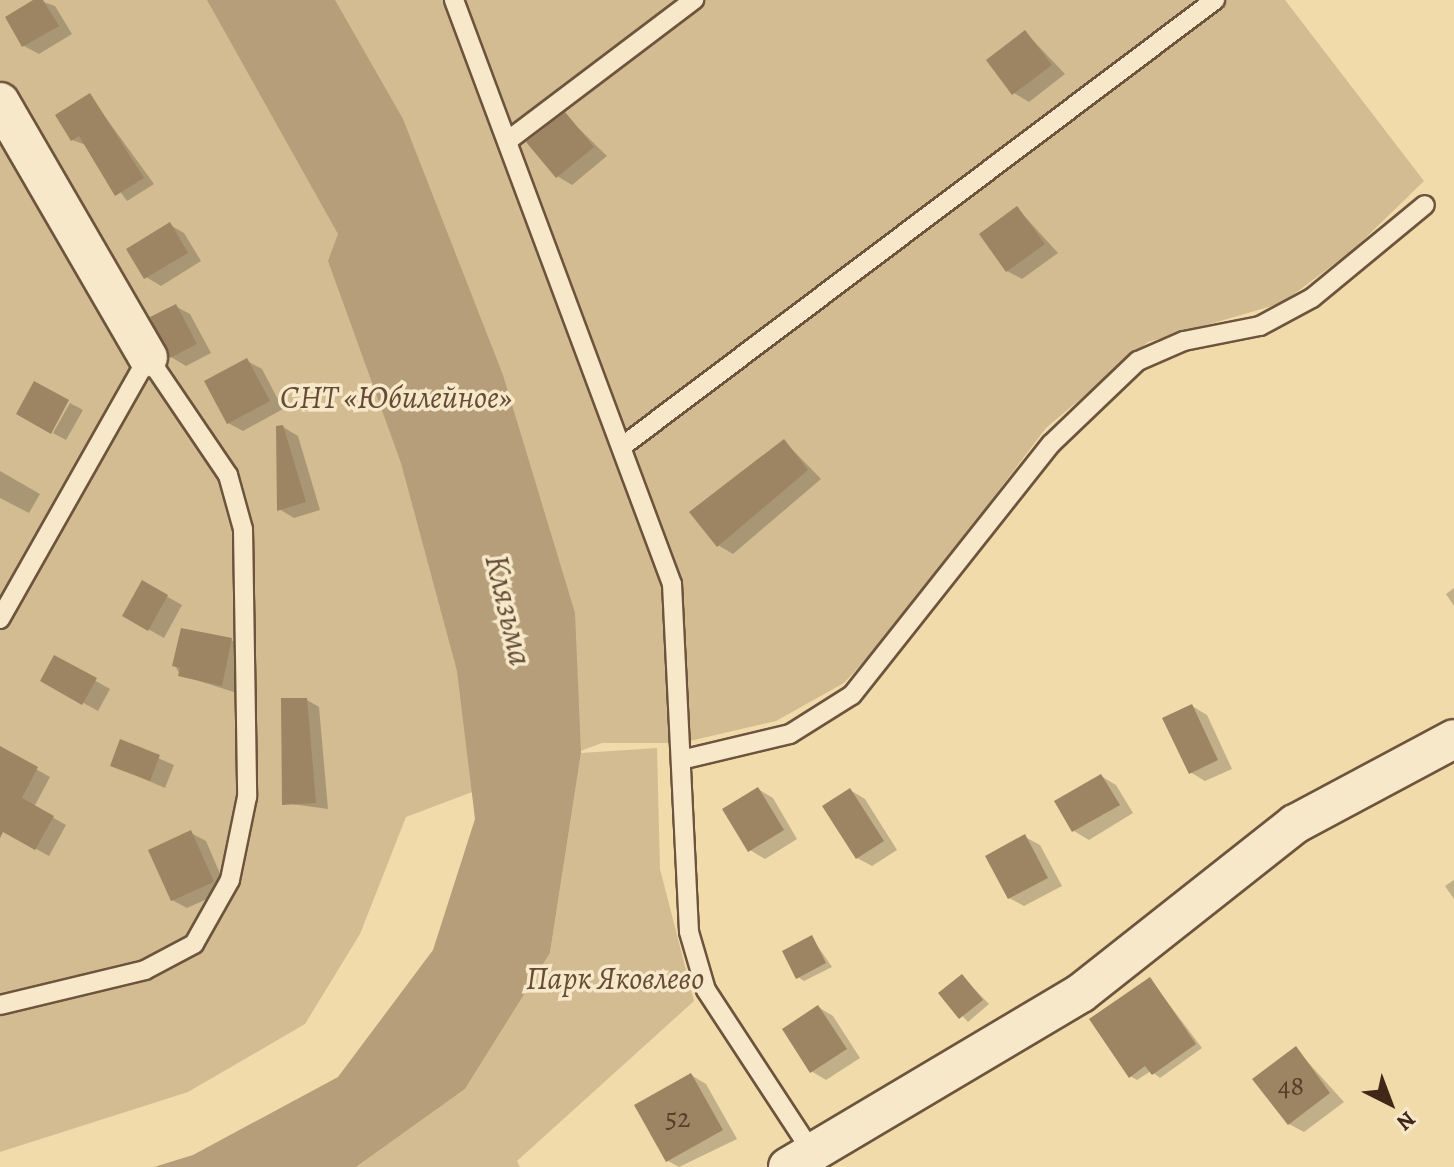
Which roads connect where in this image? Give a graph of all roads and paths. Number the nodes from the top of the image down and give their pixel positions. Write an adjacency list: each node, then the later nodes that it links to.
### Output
1 (454, 0): 5 (lane)
2 (694, 0): 5 (lane)
3 (1215, 0): 8 (lane)
4 (0, 102): 7 (street)
5 (510, 139): 8 (lane)
6 (1425, 205): 11 (lane)
7 (148, 357): 9 (lane); 12 (lane)
8 (624, 445): 11 (lane)
9 (0, 619)
10 (1454, 739): 13 (street)
11 (681, 760): 13 (lane)
12 (0, 1005)
13 (800, 1159)

